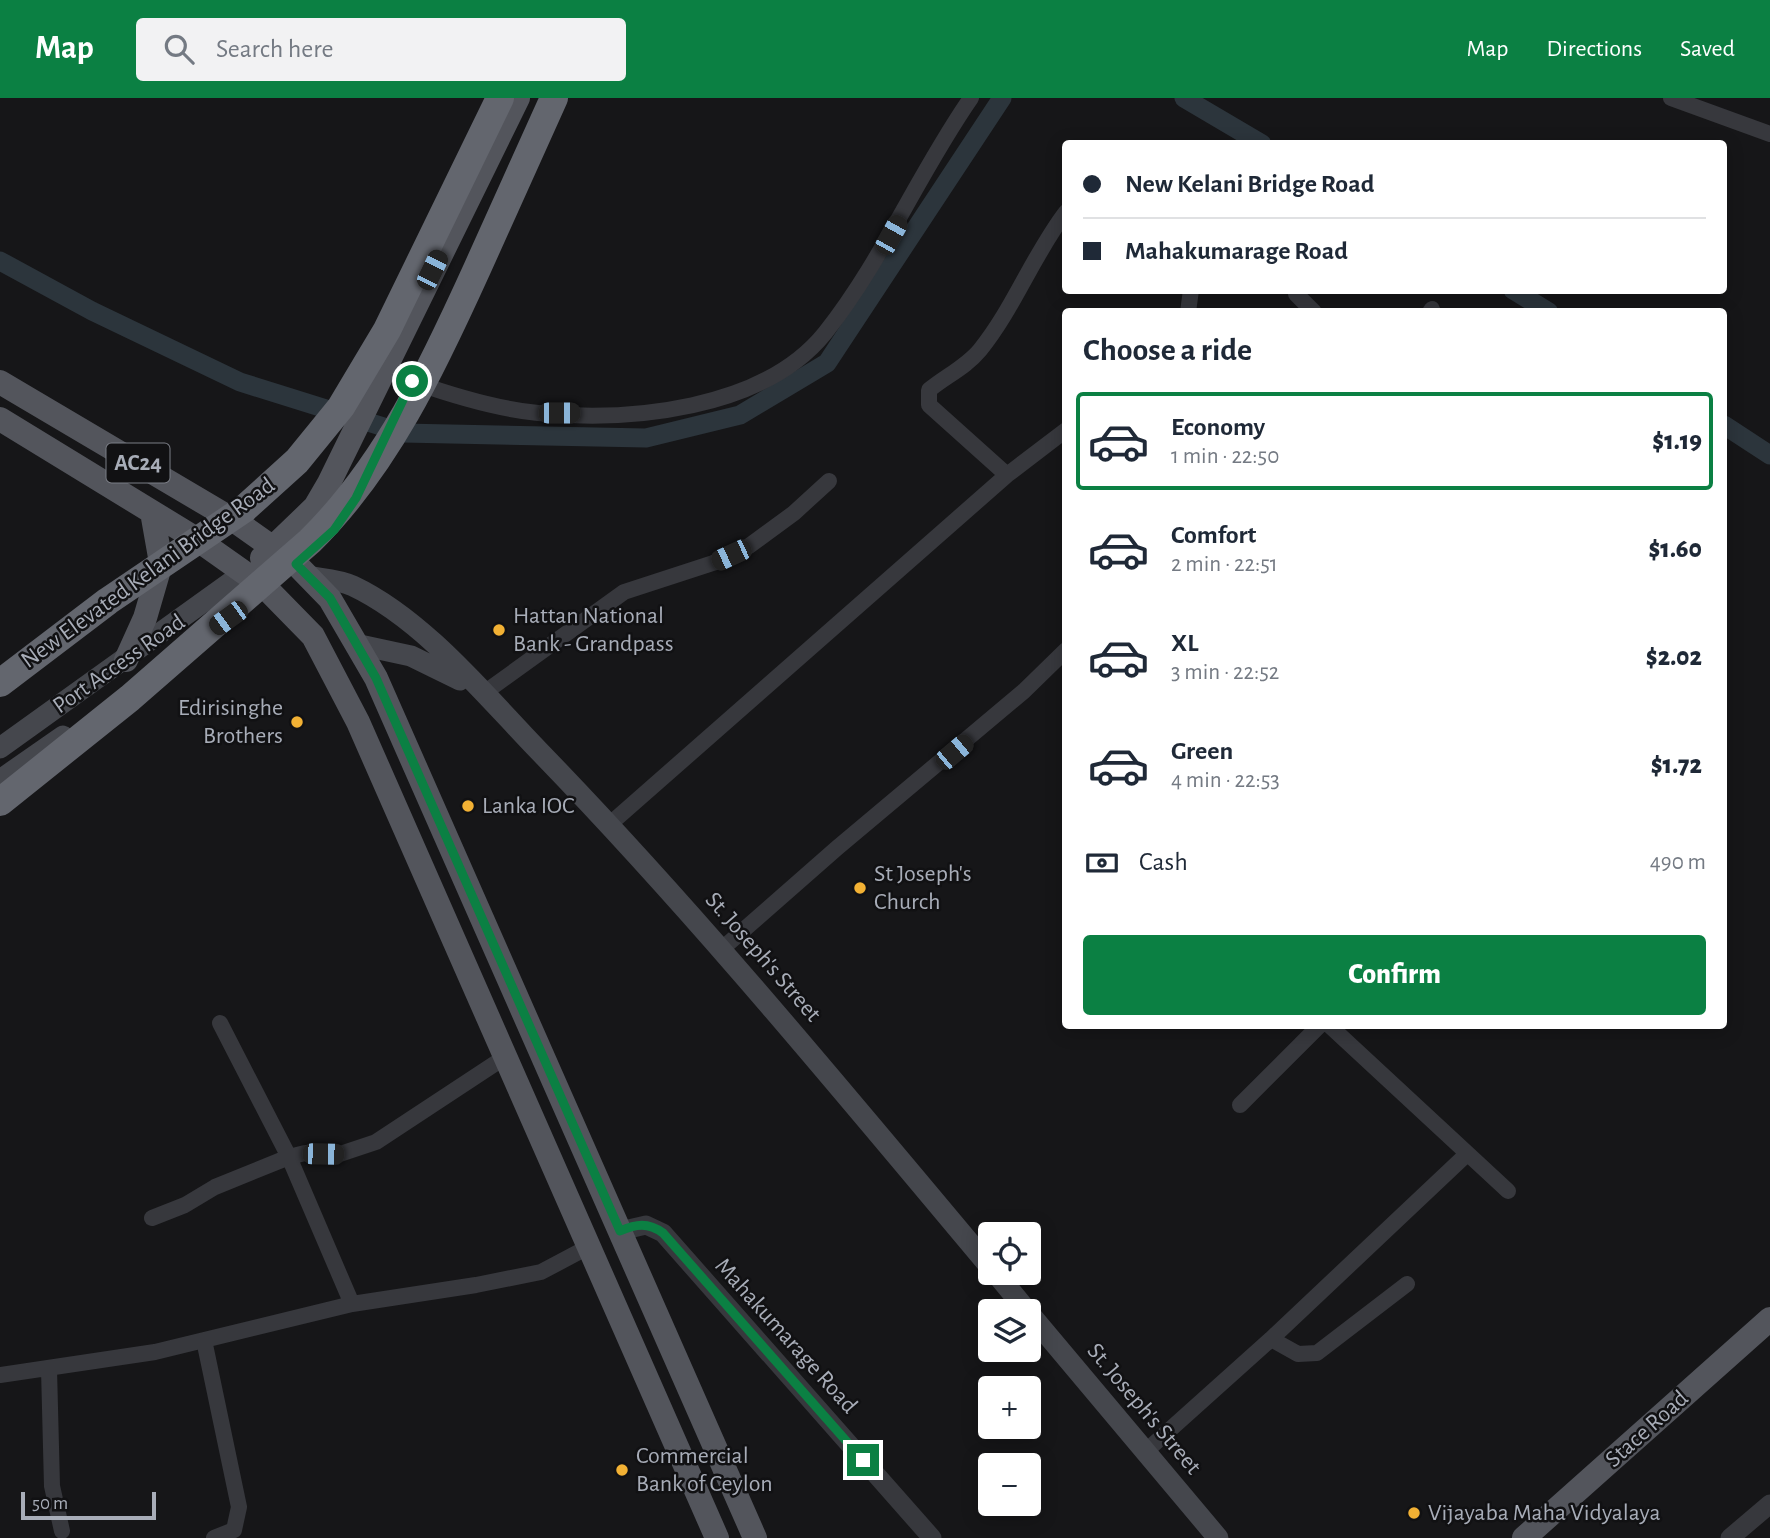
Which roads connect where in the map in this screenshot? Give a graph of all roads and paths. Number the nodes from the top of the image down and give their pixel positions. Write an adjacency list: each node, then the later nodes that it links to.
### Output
1 (500, 98): 25 (highway, New Elevated Kelani Bridge Road)
2 (518, 98): 18 (main road)
3 (548, 98): 12 (main road)
4 (554, 98): 29 (highway)
5 (971, 98): 12 (street)
6 (1671, 98): 7 (street)
7 (1770, 134)
8 (1062, 218): 15 (street)
9 (1296, 294): 10 (street)
10 (1310, 308)
11 (0, 382): 18 (main road, AC24)
12 (408, 390): 19 (main road)
13 (0, 419): 17 (main road, AC24)
14 (1062, 432): 15 (street)
15 (1007, 474): 30 (street)
16 (829, 481): 26 (street)
17 (152, 512): 20 (main road, AC24); 24 (main road)
18 (274, 549): 19 (main road, AC24); 20 (main road)
19 (304, 571): 21 (main road); 22 (main road, AC24); 26 (main road, St. Joseph's Street)
20 (245, 572): 21 (main road, AC24); 24 (main road, Port Access Road)
21 (266, 588): 28 (main road, Port Access Road); 35 (main road, AC24)
22 (360, 645): 26 (main road, St. Joseph's Street); 41 (main road, AC24)
23 (1062, 654): 31 (street)
24 (126, 660): 27 (main road, Port Access Road)
25 (0, 683)
26 (484, 693): 30 (main road, St. Joseph's Street)
27 (0, 748)
28 (0, 780)
29 (0, 802)
30 (610, 824): 31 (main road, St. Joseph's Street)
31 (723, 948): 43 (main road, St. Joseph's Street)
32 (220, 1023): 38 (street)
33 (1315, 1029): 36 (street)
34 (1334, 1029): 37 (street)
35 (505, 1057): 38 (street); 42 (main road, AC24)
36 (1240, 1105)
37 (1467, 1154): 39 (street); 50 (street)
38 (289, 1157): 40 (street); 47 (street)
39 (1508, 1191)
40 (152, 1218)
41 (620, 1231): 42 (main road); 59 (main road, AC24); 60 (street, Mahakumarage Road)
42 (590, 1246): 47 (street); 58 (main road, AC24)
43 (978, 1253)
44 (1407, 1284): 50 (street)
45 (1006, 1285): 46 (main road, St. Joseph's Street)
46 (1017, 1299)
47 (352, 1304): 51 (street)
48 (1770, 1319): 62 (main road, Stace Road)
49 (1041, 1327): 54 (main road, St. Joseph's Street)
50 (1271, 1339): 54 (street)
51 (204, 1340): 52 (street); 57 (street)
52 (49, 1369): 53 (street); 56 (street)
53 (0, 1375)
54 (1145, 1451): 61 (main road, St. Joseph's Street)
55 (1770, 1504): 63 (street)
56 (62, 1531)
57 (214, 1538)
58 (717, 1538)
59 (755, 1538)
60 (932, 1538)
61 (1218, 1538)
62 (1524, 1538)
63 (1730, 1538)

